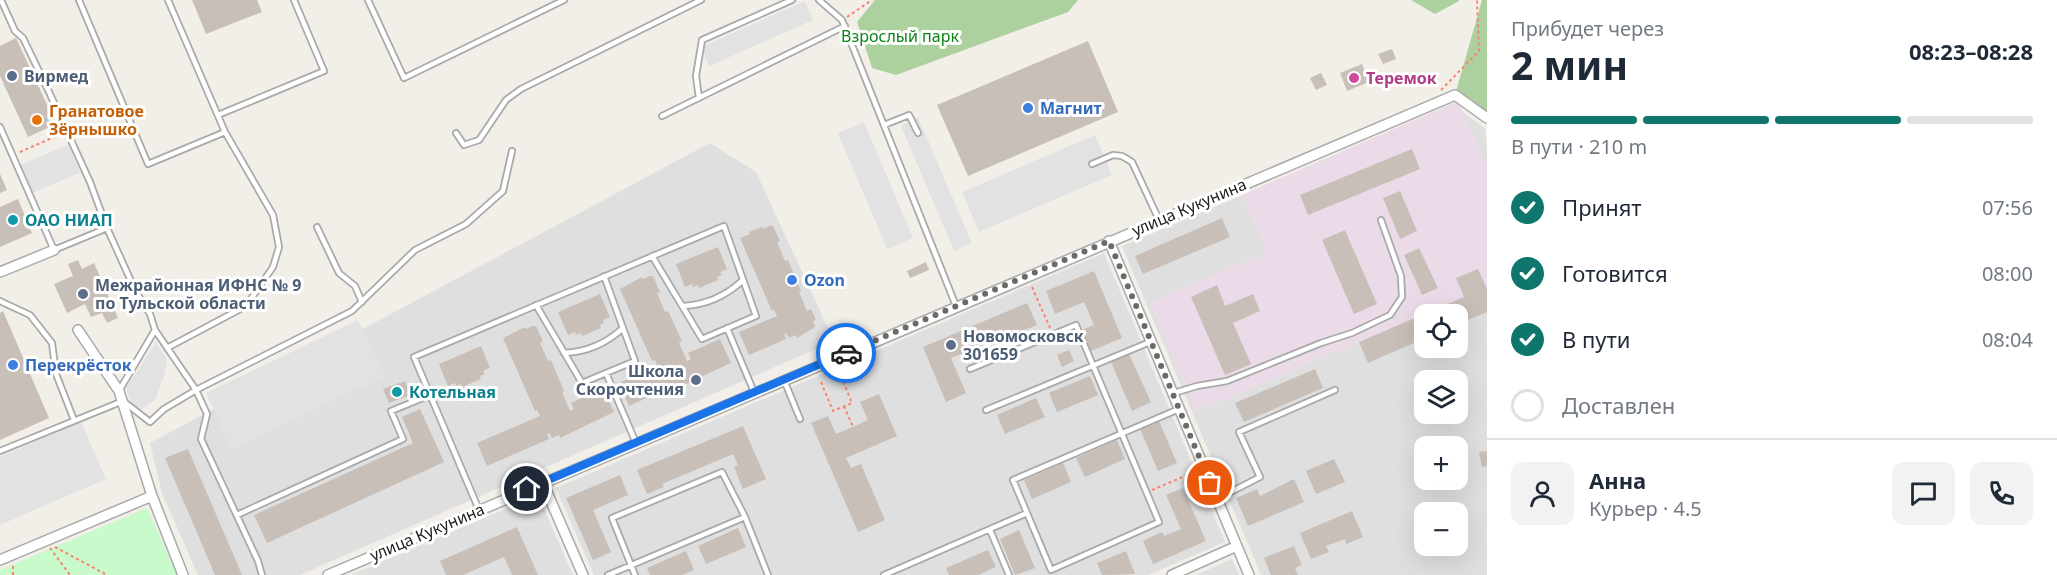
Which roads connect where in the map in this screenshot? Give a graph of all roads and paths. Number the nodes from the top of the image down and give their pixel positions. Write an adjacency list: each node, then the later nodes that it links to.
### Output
1 (1, 0): 21 (lane)
2 (79, 0): 22 (lane)
3 (168, 0): 16 (lane)
4 (294, 0): 16 (lane)
5 (368, 0): 6 (lane)
6 (564, 0)
7 (700, 0): 23 (lane)
8 (792, 0): 15 (lane)
9 (819, 0): 12 (lane)
10 (872, 0): 12 (path)
11 (1477, 0): 14 (path)
12 (842, 20): 13 (lane)
13 (845, 26): 15 (lane); 19 (lane)
14 (1437, 93)
15 (699, 98): 17 (lane)
16 (218, 115): 22 (lane)
17 (662, 116)
18 (1487, 118): 28 (street, улица Кукунина)
19 (884, 125): 24 (lane); 43 (lane)
20 (0, 127): 26 (lane)
21 (67, 132): 26 (path); 31 (lane)
22 (225, 132): 50 (lane)
23 (456, 133)
24 (918, 133)
25 (512, 151): 40 (lane)
26 (12, 155): 33 (lane)
27 (1092, 164): 28 (lane)
28 (1158, 220): 32 (street, улица Кукунина)
29 (1381, 220): 61 (lane)
30 (317, 227): 40 (lane)
31 (107, 228): 33 (lane); 47 (lane)
32 (1109, 241): 37 (street, улица Кукунина); 49 (street)
33 (54, 250): 35 (street)
34 (652, 256): 36 (lane); 38 (lane); 42 (lane)
35 (0, 272)
36 (604, 276): 41 (lane); 44 (lane)
37 (1028, 276): 43 (street, улица Кукунина); 48 (path)
38 (743, 280): 42 (lane); 45 (lane)
39 (0, 302): 68 (lane)
40 (362, 302): 58 (lane)
41 (536, 305): 51 (lane); 62 (lane)
42 (682, 306): 45 (lane)
43 (956, 306): 56 (street, улица Кукунина)
44 (623, 328): 51 (lane); 54 (lane)
45 (727, 328): 60 (lane)
46 (78, 330): 63 (street)
47 (155, 330): 50 (lane); 63 (lane)
48 (1053, 335): 52 (lane); 53 (lane)
49 (1151, 342): 52 (lane); 61 (street)
50 (167, 348): 58 (lane)
51 (564, 353): 54 (lane)
52 (1093, 366): 66 (lane); 70 (lane)
53 (970, 369)
54 (606, 373): 71 (lane)
55 (840, 374): 64 (path)
56 (784, 380): 60 (street, улица Кукунина); 67 (lane)
57 (821, 382): 64 (path)
58 (196, 390): 63 (lane); 80 (lane)
59 (1335, 390): 77 (lane)
60 (754, 392): 71 (street, улица Кукунина)
61 (1173, 393): 65 (street)
62 (430, 395): 78 (lane); 80 (lane)
63 (121, 396): 68 (lane); 76 (street)
64 (844, 406): 69 (path)
65 (1179, 409): 70 (lane); 73 (street)
66 (986, 410)
67 (800, 419)
68 (74, 420): 72 (lane)
69 (853, 427)
70 (1122, 433): 75 (lane); 79 (lane)
71 (636, 443): 74 (street, улица Кукунина)
72 (0, 451)
73 (1204, 467): 75 (path); 77 (street)
74 (543, 483): 78 (street, улица Кукунина); 93 (street)
75 (1147, 492): 79 (lane)
76 (152, 496): 83 (street); 90 (street)
77 (1217, 498): 84 (street)
78 (479, 510): 92 (street, улица Кукунина)
79 (1027, 513): 82 (lane)
80 (237, 515): 91 (lane)
81 (745, 517): 86 (lane); 86 (lane); 96 (lane)
82 (990, 530): 97 (lane); 98 (lane)
83 (45, 541): 85 (street); 88 (path); 89 (path)
84 (1237, 546): 87 (street); 100 (street)
85 (0, 560)
86 (631, 566): 94 (lane); 95 (lane)
87 (1183, 573): 99 (street)
88 (70, 575)
89 (107, 575)
90 (183, 575)
91 (262, 575)
92 (328, 575)
93 (583, 575)
94 (608, 575)
95 (634, 575)
96 (768, 575)
97 (884, 575)
98 (1009, 575)
99 (1173, 575)
100 (1249, 575)

